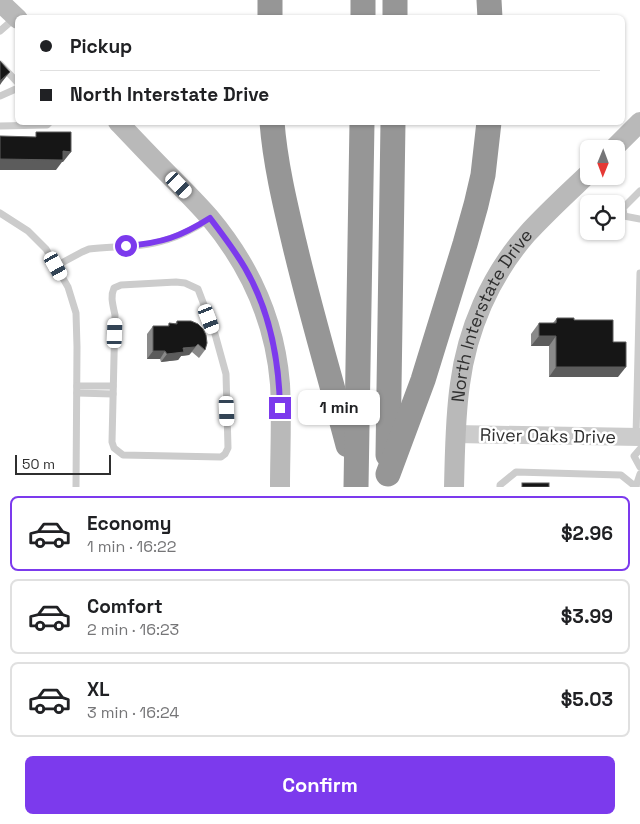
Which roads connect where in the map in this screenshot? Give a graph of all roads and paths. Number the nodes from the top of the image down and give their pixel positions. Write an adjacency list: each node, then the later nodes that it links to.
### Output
1 (270, 0): 6 (highway)
2 (364, 0): 7 (highway)
3 (395, 0): 8 (highway)
4 (489, 0): 9 (highway)
5 (0, 2): 10 (main road)
6 (270, 15)
7 (363, 15)
8 (395, 15)
9 (490, 15)
10 (15, 16)
11 (15, 20): 12 (lane)
12 (0, 31)
13 (0, 64): 14 (lane)
14 (15, 80)
15 (15, 89): 16 (lane)
16 (0, 96)
17 (640, 122): 25 (main road)
18 (48, 125): 24 (lane)
19 (121, 125): 29 (main road)
20 (272, 125): 39 (highway)
21 (362, 125): 39 (highway)
22 (393, 125): 40 (highway)
23 (489, 125): 40 (highway)
24 (0, 126)
25 (622, 140)
26 (580, 182): 35 (main road, North Interstate Drive)
27 (640, 191): 30 (lane)
28 (0, 213): 31 (lane)
29 (210, 218): 31 (lane); 42 (main road)
30 (640, 219)
31 (56, 266): 33 (lane)
32 (640, 273): 36 (lane)
33 (77, 390): 34 (lane); 41 (lane)
34 (113, 390): 34 (lane)
35 (455, 434): 36 (street, River Oaks Drive); 43 (main road, North Interstate Drive)
36 (639, 441): 37 (lane)
37 (640, 466)
38 (640, 474): 45 (lane)
39 (356, 480)
40 (388, 480)
41 (76, 486)
42 (280, 486)
43 (454, 486)
44 (500, 486): 45 (lane)
45 (636, 486)

